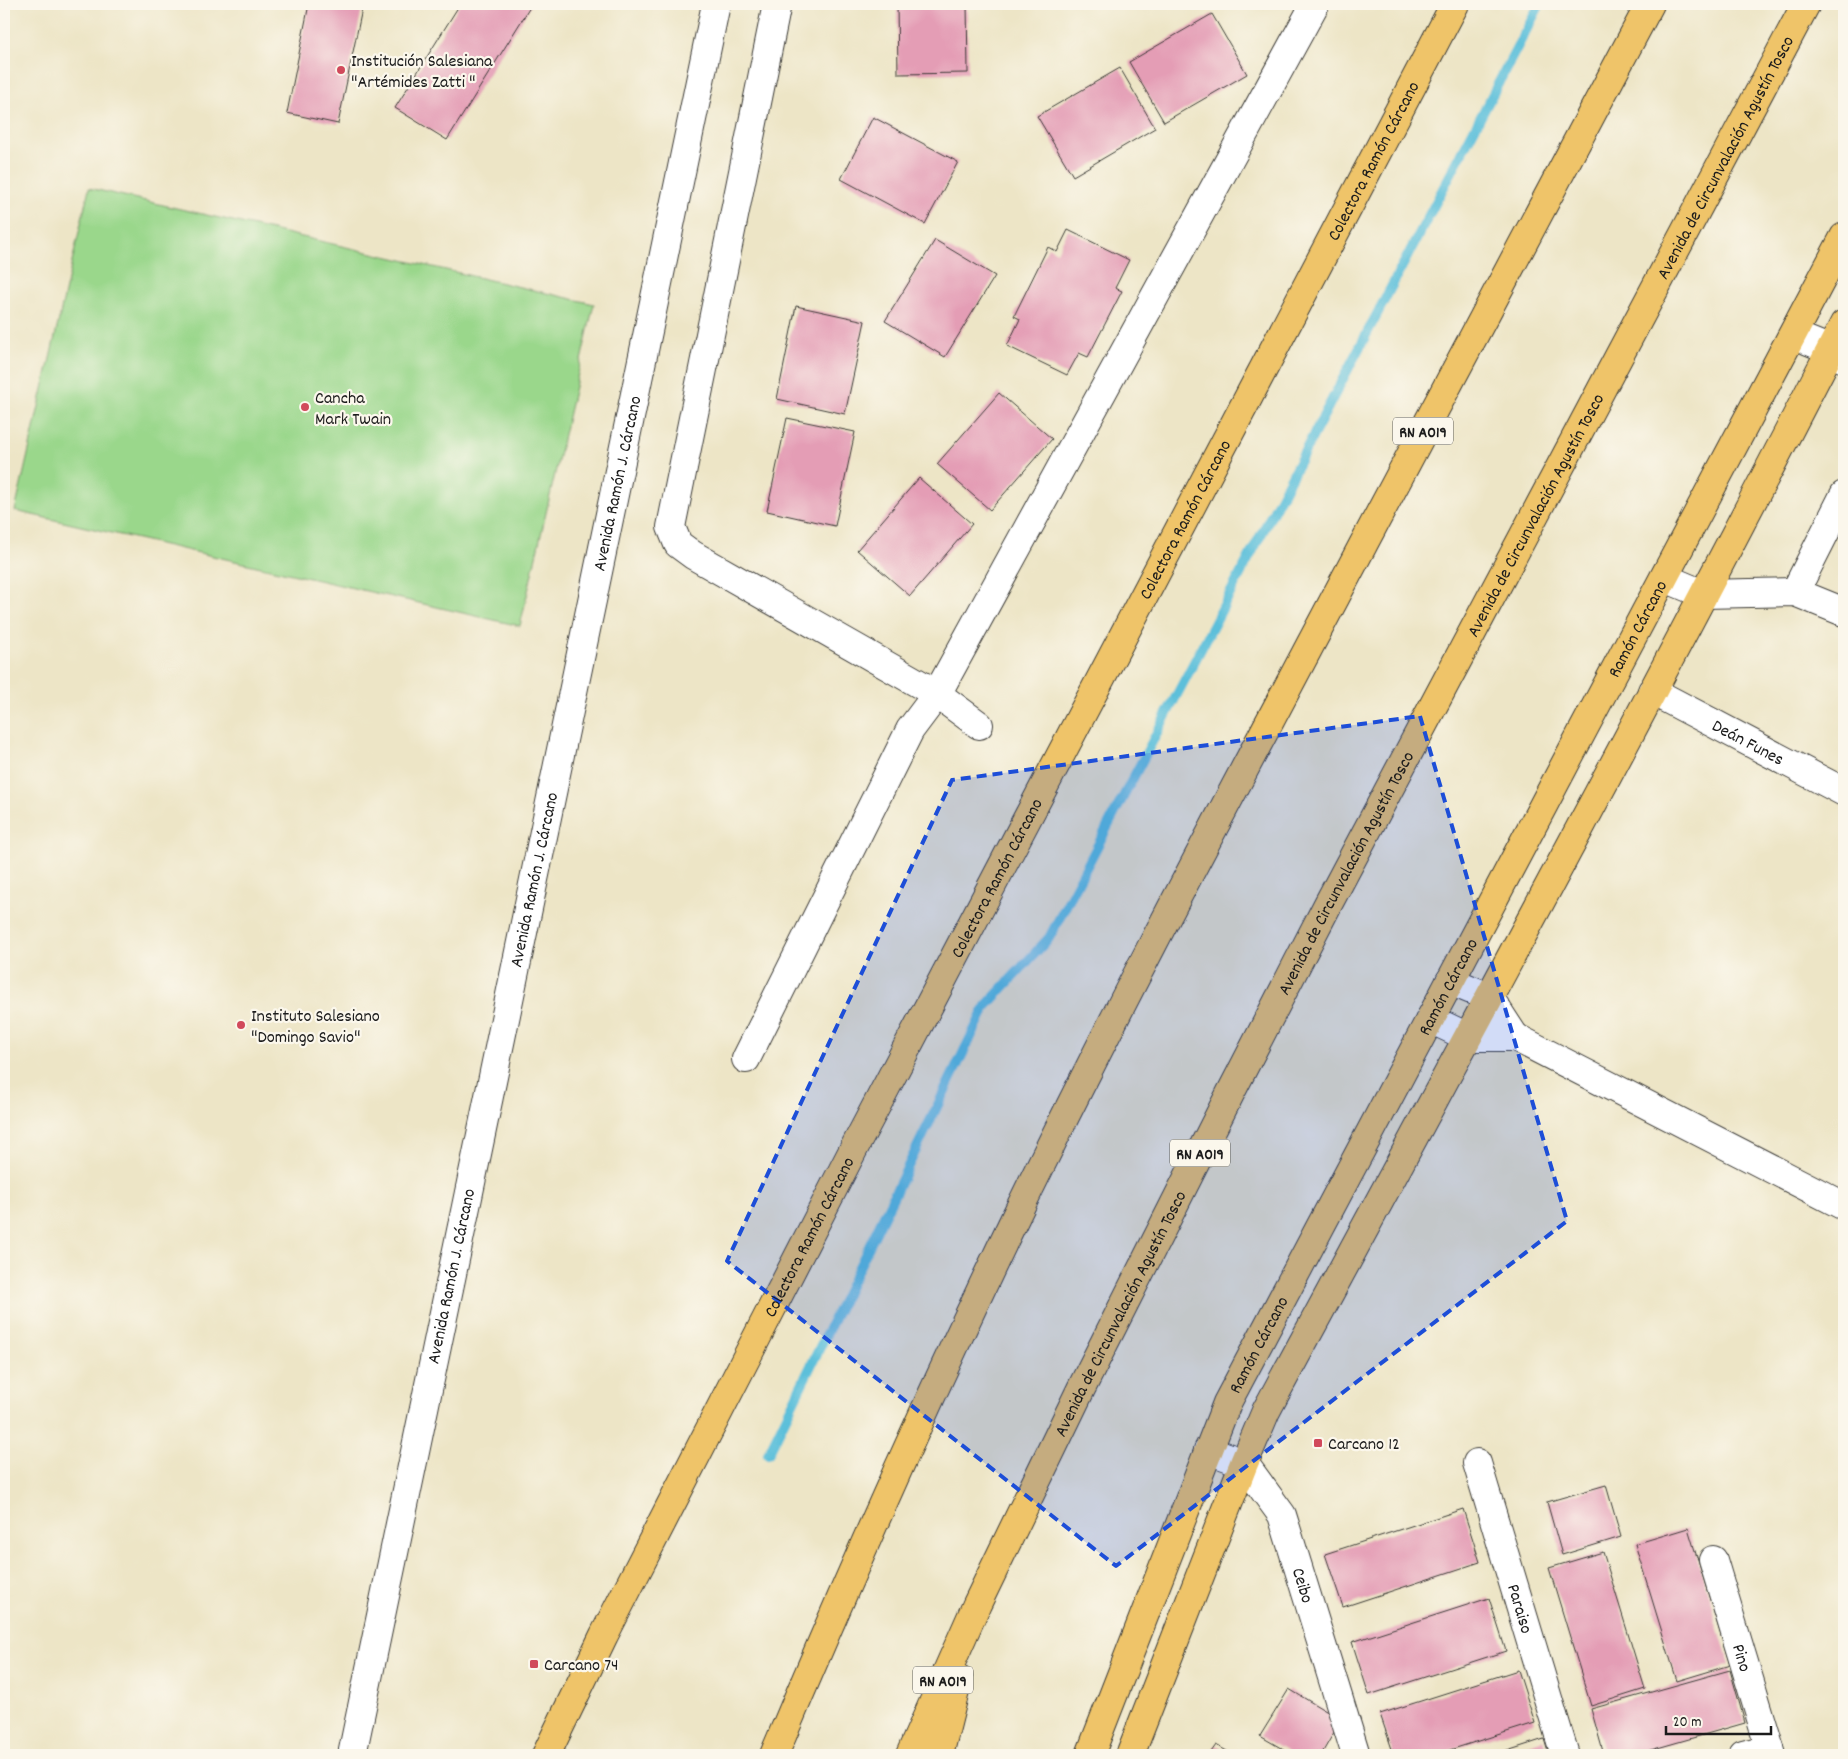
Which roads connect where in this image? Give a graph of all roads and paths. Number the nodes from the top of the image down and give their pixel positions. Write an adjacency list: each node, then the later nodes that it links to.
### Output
1 (716, 4): 33 (street, Avenida Ramón J. Cárcano)
2 (777, 4): 17 (street)
3 (1315, 4): 17 (street)
4 (1455, 4): 34 (main road, Colectora Ramón Cárcano)
5 (1650, 4): 35 (main road, RN A019)
6 (1806, 4): 31 (main road, Avenida de Circunvalación Agustín Tosco / RN A019)
7 (1844, 237): 9 (main road, Ramón Cárcano)
8 (1844, 324): 10 (main road)
9 (1794, 335): 10 (street); 12 (main road, Ramón Cárcano)
10 (1838, 354): 14 (main road)
11 (1844, 494): 13 (street)
12 (1664, 578): 14 (street); 20 (main road, Ramón Cárcano)
13 (1795, 592): 14 (street); 15 (street)
14 (1704, 594): 16 (main road)
15 (1844, 612)
16 (1652, 691): 19 (street, Deán Funes); 21 (main road)
17 (937, 694): 18 (street); 25 (street)
18 (979, 725)
19 (1844, 792)
20 (1450, 981): 21 (street); 22 (main road, Ramón Cárcano)
21 (1489, 997): 23 (main road); 24 (street)
22 (1430, 1019): 23 (street); 27 (main road, Ramón Cárcano)
23 (1468, 1037): 24 (street); 28 (main road)
24 (1515, 1037): 26 (street)
25 (746, 1059)
26 (1844, 1206)
27 (1208, 1450): 28 (street); 38 (main road, Ramón Cárcano)
28 (1244, 1463): 39 (main road); 40 (street, Ceibo)
29 (1477, 1464): 41 (street, Paraiso)
30 (1713, 1560): 32 (street, Pino)
31 (977, 1604): 36 (main road, Avenida de Circunvalación Agustín Tosco / RN A019); 37 (main road)
32 (1771, 1751): 42 (street)
33 (352, 1755)
34 (546, 1755)
35 (774, 1755)
36 (910, 1755)
37 (939, 1755)
38 (1090, 1755)
39 (1130, 1755)
40 (1356, 1755)
41 (1565, 1755)
42 (1743, 1755)

